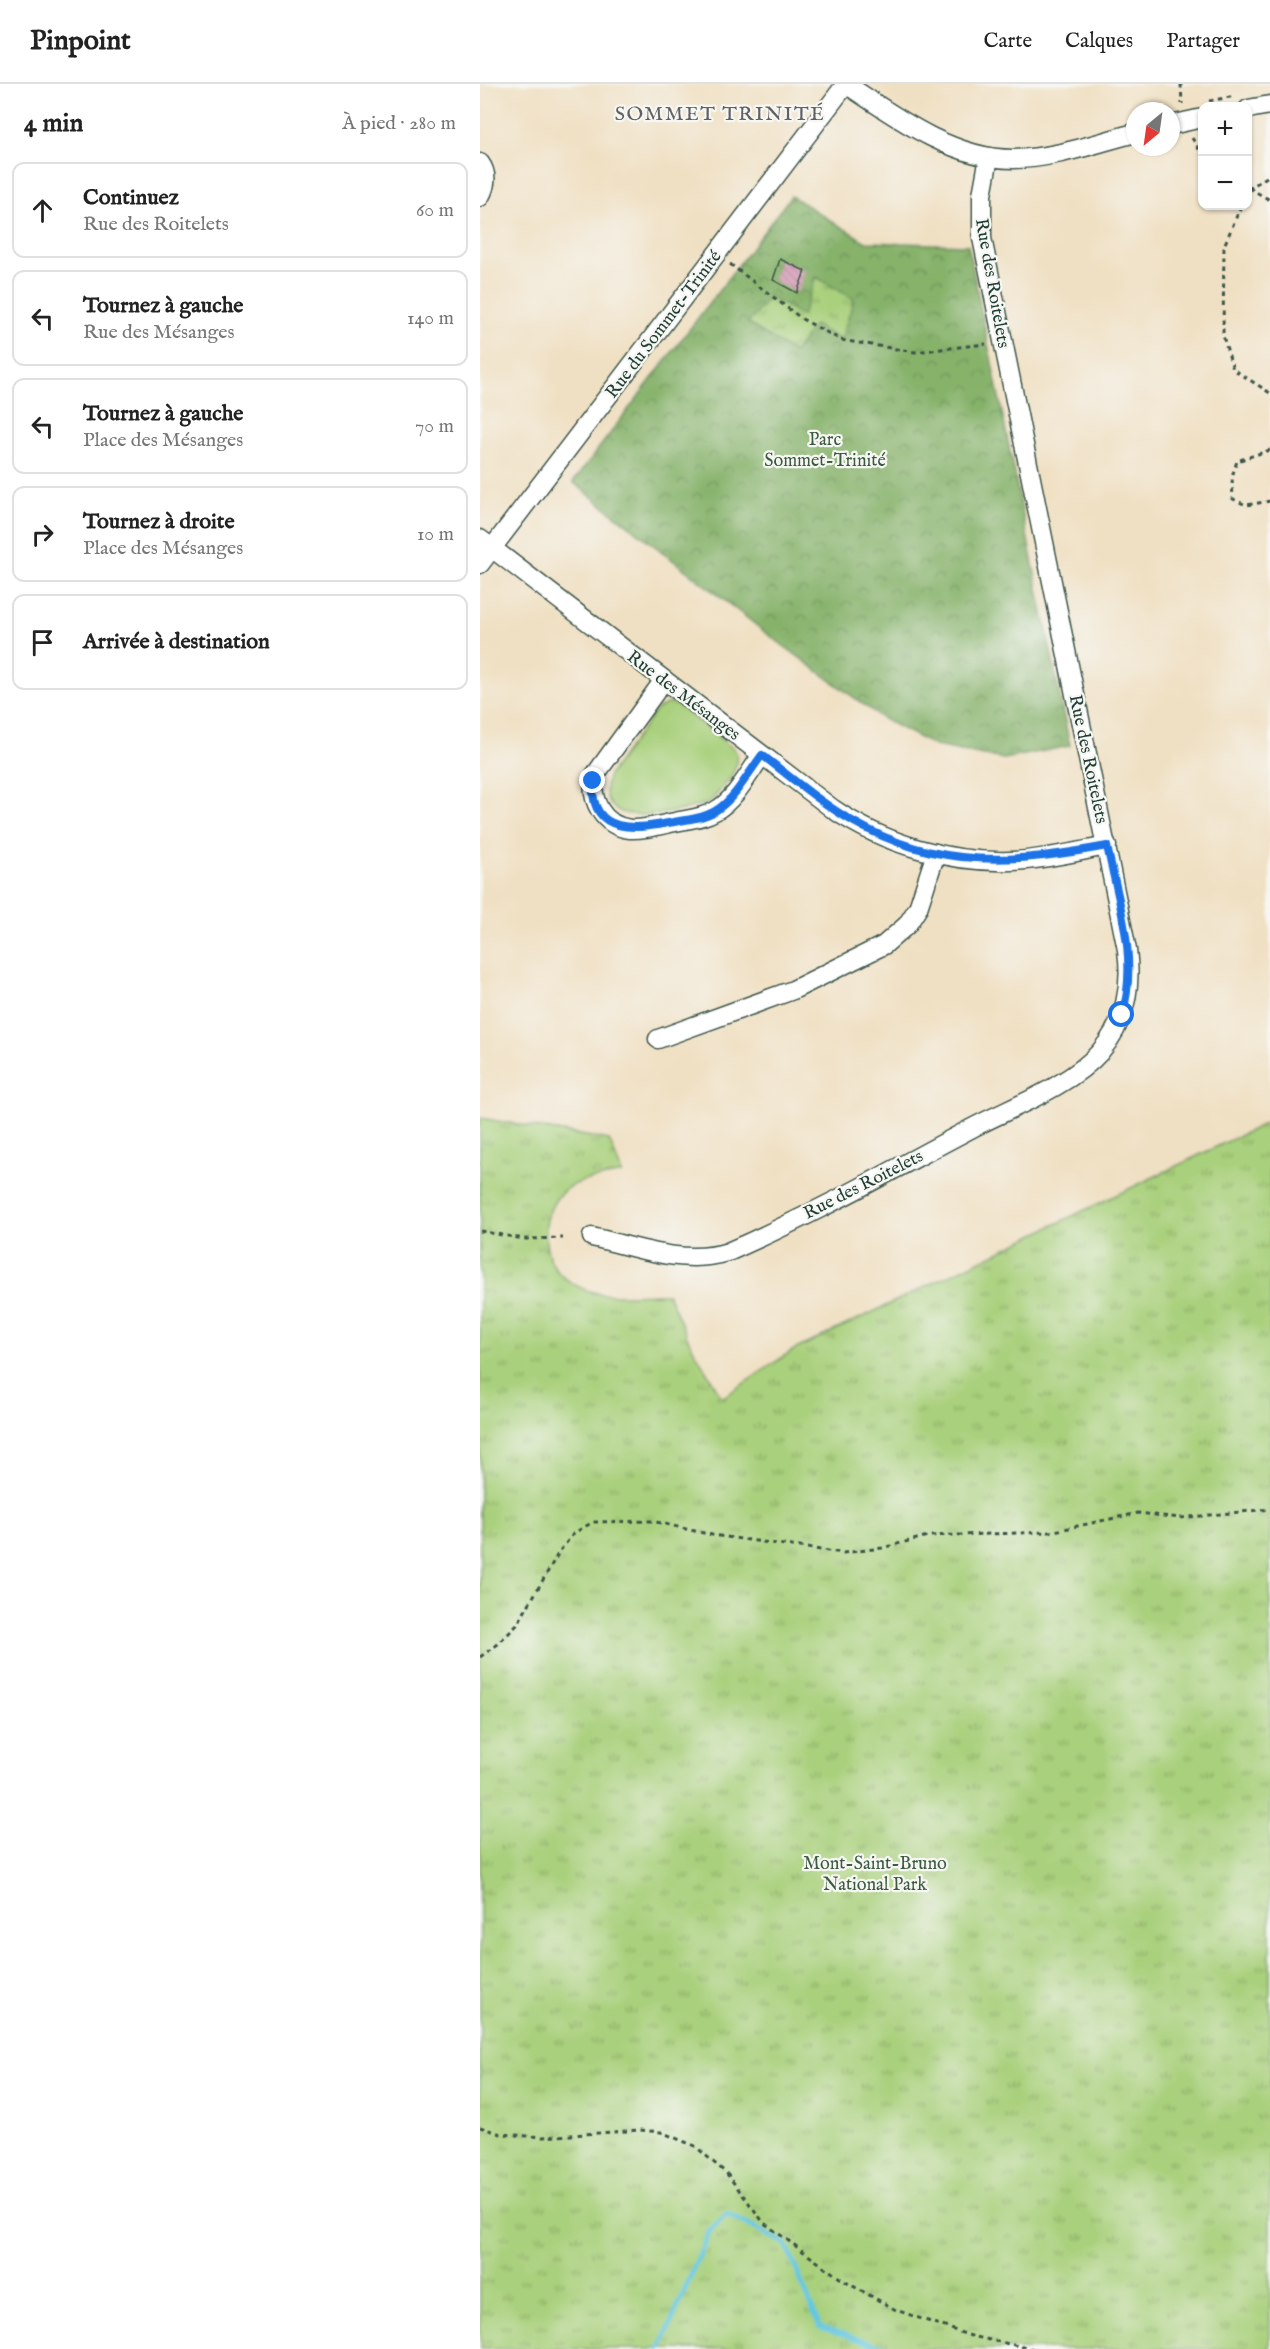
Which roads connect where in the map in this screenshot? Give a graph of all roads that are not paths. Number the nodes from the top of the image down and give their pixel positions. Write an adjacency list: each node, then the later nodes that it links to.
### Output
1 (846, 84): 7 (street); 10 (street, Rue du Sommet-Trinité)
2 (1252, 103): 3 (street)
3 (1270, 105)
4 (1198, 112): 5 (street)
5 (1180, 116)
6 (1126, 136): 7 (street)
7 (989, 157): 14 (street, Rue des Roitelets)
8 (480, 163): 9 (street)
9 (480, 197)
10 (486, 544): 11 (street, Rue du Sommet-Trinité); 12 (street, Rue des Mésanges)
11 (480, 564)
12 (663, 680): 13 (street, Rue des Mésanges); 13 (street)
13 (762, 755): 15 (street, Rue des Mésanges)
14 (1107, 846): 15 (street, Rue des Mésanges); 17 (street, Rue des Roitelets)
15 (936, 853): 16 (street)
16 (658, 1039)
17 (592, 1237)

